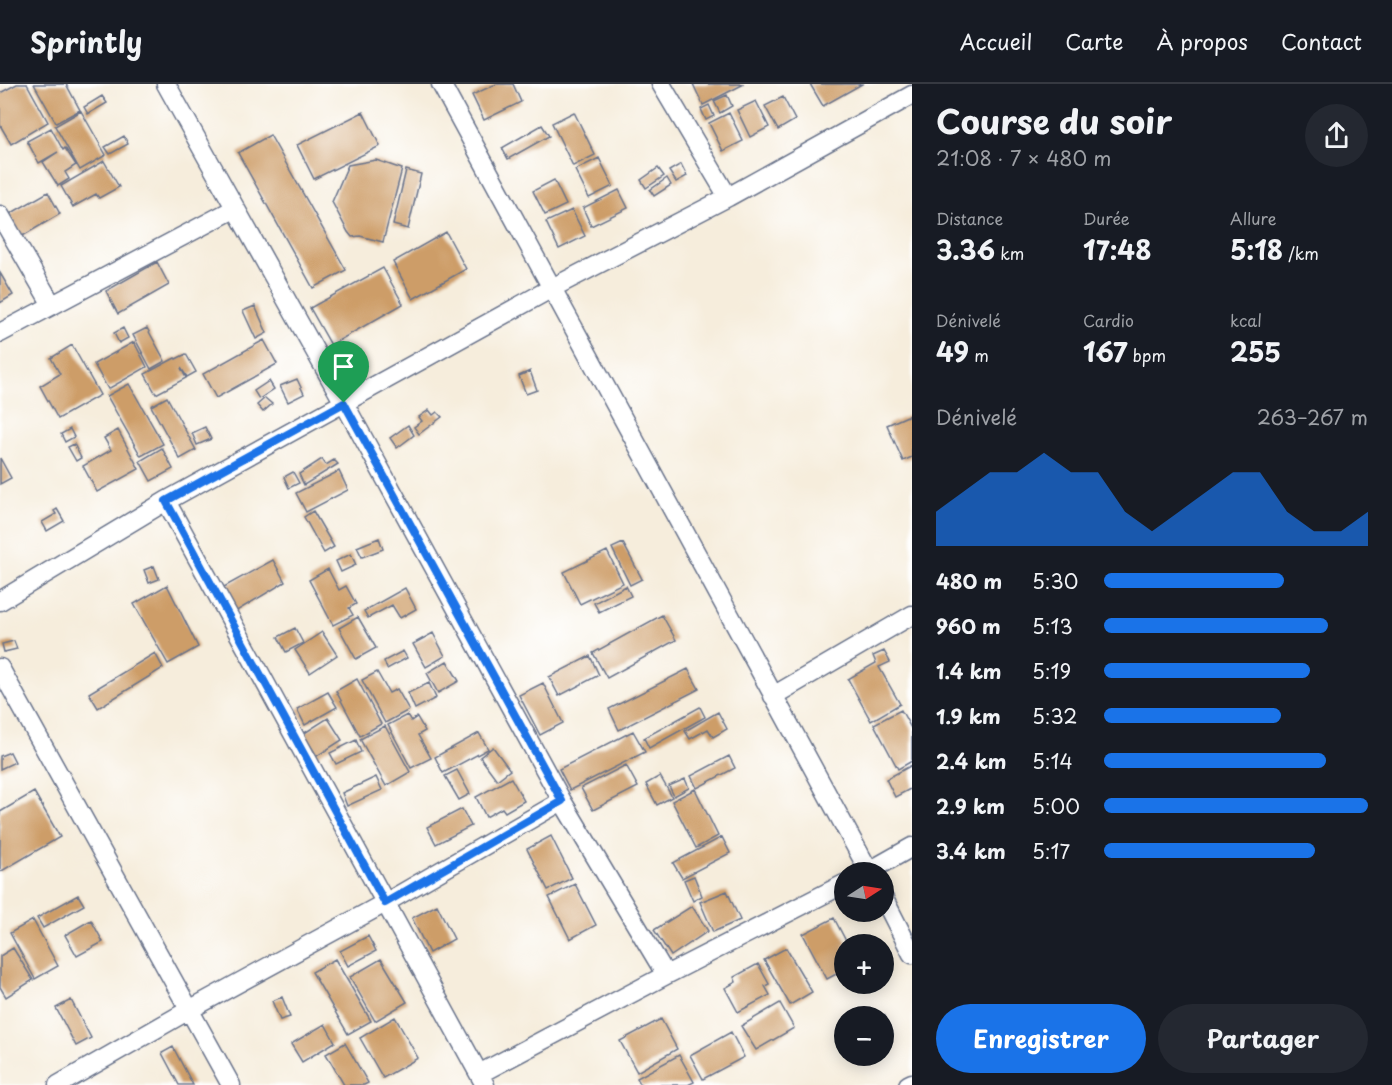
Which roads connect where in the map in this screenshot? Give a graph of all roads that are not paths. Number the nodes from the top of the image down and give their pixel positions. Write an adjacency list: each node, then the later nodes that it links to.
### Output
1 (166, 84): 6 (street)
2 (441, 84): 8 (street)
3 (661, 84): 5 (street)
4 (912, 95): 5 (street)
5 (728, 197): 8 (street)
6 (234, 208): 9 (street); 11 (street)
7 (0, 215): 9 (street)
8 (552, 288): 11 (street); 16 (street)
9 (52, 305): 10 (street)
10 (0, 333)
11 (344, 403): 12 (street); 17 (street)
12 (166, 501): 13 (street); 22 (street)
13 (0, 601)
14 (912, 615): 16 (street)
15 (0, 668): 26 (street)
16 (773, 696): 19 (street)
17 (562, 801): 22 (street); 25 (street)
18 (912, 847): 20 (street)
19 (864, 862)
20 (886, 862)
21 (834, 889): 25 (street)
22 (385, 903): 26 (street); 27 (street)
23 (894, 919): 24 (street)
24 (912, 954)
25 (666, 975): 27 (street)
26 (189, 1010): 28 (street); 29 (street)
27 (482, 1080)
28 (58, 1085)
29 (231, 1085)

